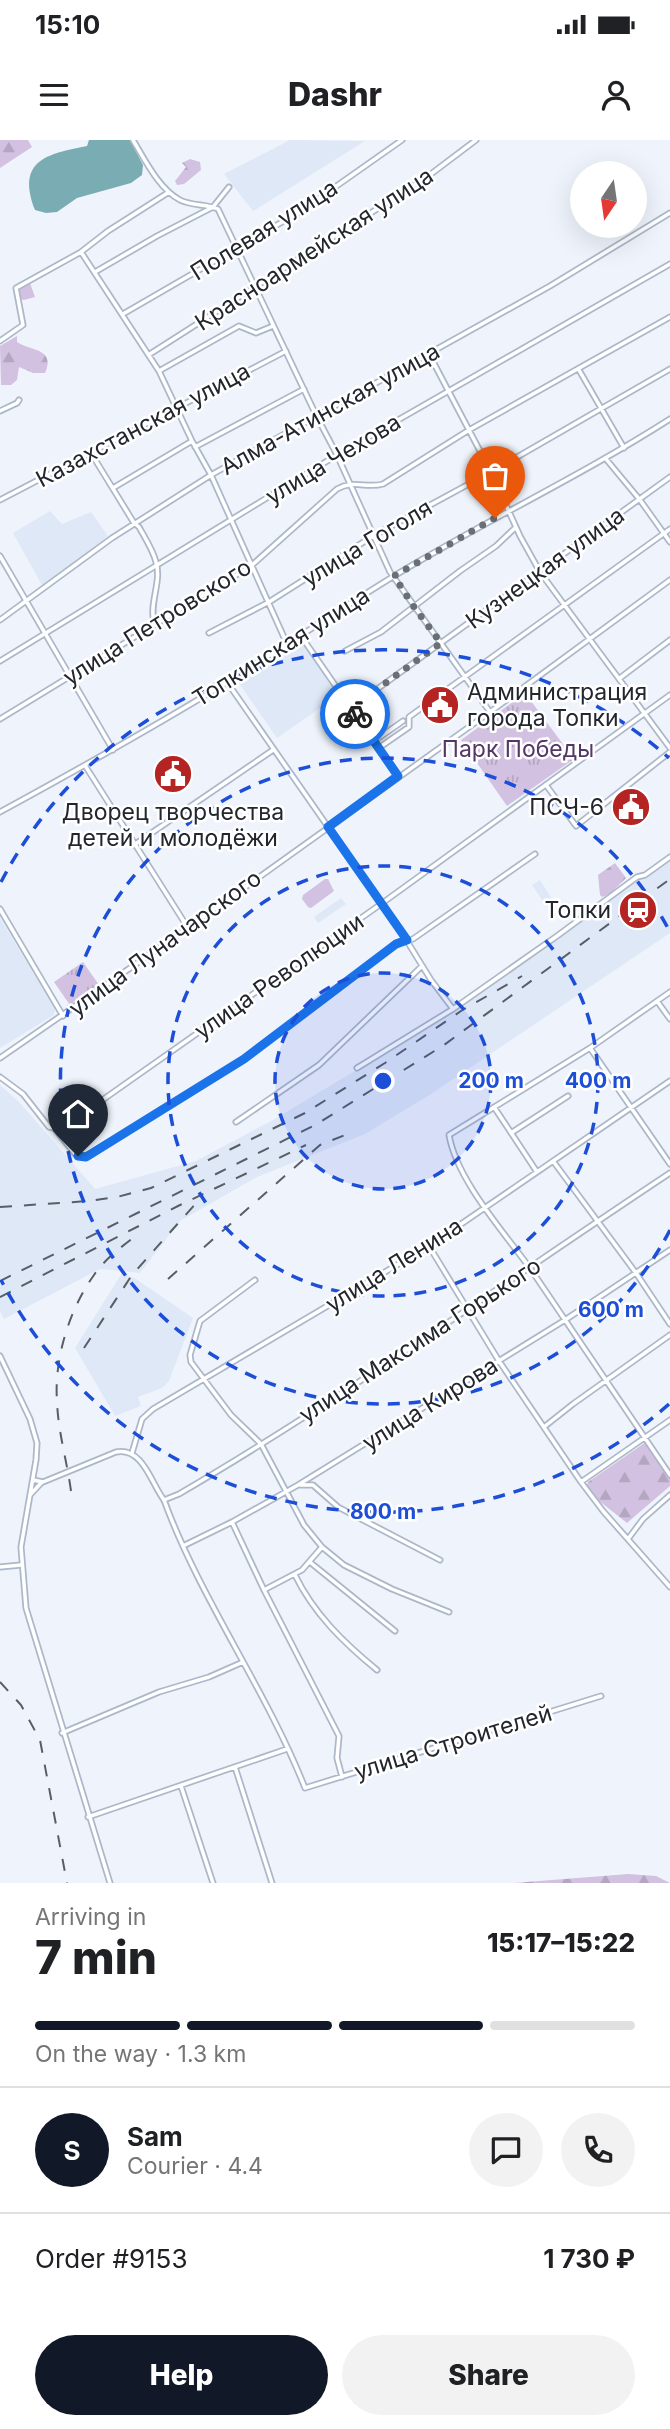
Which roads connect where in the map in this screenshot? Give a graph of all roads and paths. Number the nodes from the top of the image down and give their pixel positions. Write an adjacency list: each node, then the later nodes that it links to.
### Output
1 (133, 140): 5 (street)
2 (402, 140): 8 (street, Полевая улица)
3 (476, 140): 12 (street, Красноармейская улица)
4 (229, 187): 6 (street)
5 (170, 192): 6 (street); 9 (street)
6 (213, 206): 8 (street); 11 (street)
7 (670, 213): 19 (street, Алма-Атинская улица)
8 (237, 248): 12 (street); 13 (street, Полевая улица)
9 (81, 252): 11 (street); 16 (street)
10 (670, 264): 24 (street, улица Чехова)
11 (94, 272): 13 (street)
12 (255, 286): 15 (street); 18 (street, Красноармейская улица)
13 (123, 314): 18 (street)
14 (670, 317): 21 (street)
15 (273, 326): 17 (street); 22 (street)
16 (0, 341)
17 (286, 351): 23 (street); 26 (street, Казахстанская улица)
18 (150, 354): 22 (street)
19 (429, 354): 24 (street); 29 (street, Алма-Атинская улица)
20 (670, 369): 27 (street, улица Гоголя)
21 (579, 370): 27 (street); 31 (street)
22 (159, 371): 26 (street)
23 (304, 389): 29 (street); 33 (street)
24 (449, 391): 31 (street); 36 (street, улица Чехова)
25 (19, 400): 28 (street)
26 (175, 408): 32 (street); 35 (street, Казахстанская улица)
27 (601, 409): 34 (street); 38 (street, улица Гоголя)
28 (0, 411)
29 (316, 415): 36 (street); 39 (street, Алма-Атинская улица)
30 (670, 419): 34 (street, Топкинская улица)
31 (469, 430): 38 (street); 41 (street)
32 (192, 441): 33 (street); 42 (street)
33 (195, 447): 39 (street)
34 (624, 448): 37 (street, Топкинская улица)
35 (91, 453): 42 (street); 43 (street, Казахстанская улица)
36 (337, 455): 41 (street); 46 (street, улица Чехова)
37 (606, 459): 44 (street); 45 (street, Топкинская улица)
38 (491, 472): 45 (street); 51 (street, улица Гоголя)
39 (211, 475): 46 (street); 47 (street, Алма-Атинская улица)
40 (670, 477): 44 (street, Кузнецкая улица)
41 (349, 483): 51 (street); 56 (street, улица Петровского)
42 (113, 488): 47 (street)
43 (0, 500)
44 (640, 500): 50 (street); 57 (street, Кузнецкая улица)
45 (508, 510): 48 (street); 58 (street, Топкинская улица)
46 (232, 520): 55 (street, улица Чехова); 56 (street)
47 (134, 523): 55 (street); 60 (street, Алма-Атинская улица)
48 (516, 527): 57 (street); 63 (street, Топкинская улица)
49 (670, 529): 50 (street)
50 (663, 534): 52 (street); 62 (street)
51 (373, 536): 58 (street); 61 (street, улица Гоголя)
52 (670, 542)
53 (0, 556): 54 (street)
54 (2, 564): 60 (street)
55 (157, 564): 65 (street); 67 (street, улица Чехова)
56 (251, 566): 61 (street); 65 (street, улица Петровского)
57 (540, 572): 62 (street); 71 (street, Кузнецкая улица)
58 (394, 576): 63 (street); 68 (street, Топкинская улица)
59 (670, 580): 69 (street, улица Луначарского)
60 (28, 601): 64 (street, Алма-Атинская улица); 67 (street)
61 (269, 602): 66 (street, улица Гоголя); 72 (street)
62 (564, 604): 69 (street); 76 (street)
63 (414, 607): 71 (street); 73 (street, Топкинская улица)
64 (0, 621)
65 (154, 624): 75 (street, улица Петровского)
66 (209, 633)
67 (45, 635): 74 (street, улица Чехова); 75 (street)
68 (301, 636): 72 (street, Топкинская улица); 80 (street)
69 (591, 638): 77 (street); 81 (street, улица Луначарского)
70 (670, 640): 77 (street)
71 (441, 643): 76 (street); 80 (street, Кузнецкая улица)
72 (287, 644): 78 (street, Топкинская улица)
73 (345, 651)
74 (0, 661)
75 (70, 675): 83 (street, улица Петровского); 87 (street)
76 (466, 678): 81 (street); 86 (street)
77 (620, 678): 82 (street)
78 (227, 682): 87 (street, Топкинская улица); 88 (street)
79 (670, 695): 82 (street, улица Революции)
80 (351, 708): 85 (street)
81 (490, 712): 91 (street, улица Луначарского)
82 (645, 713): 89 (street); 92 (street, улица Революции)
83 (0, 719)
84 (403, 721): 85 (street)
85 (373, 742): 91 (street)
86 (383, 745)
87 (113, 750): 90 (street, Топкинская улица)
88 (273, 750): 94 (street); 95 (street)
89 (670, 750): 92 (street)
90 (85, 766): 93 (street, Топкинская улица); 95 (street)
91 (398, 776): 94 (street, улица Луначарского)
92 (546, 785): 98 (street, улица Революции)
93 (0, 812)
94 (328, 827): 98 (street); 100 (street, улица Луначарского)
95 (134, 845): 100 (street)
96 (534, 854): 101 (street)
97 (670, 857): 105 (street)
98 (381, 904): 101 (street); 117 (street, улица Революции)
99 (0, 909): 106 (street)
100 (188, 928): 106 (street, улица Луначарского)
101 (407, 940): 102 (street); 117 (street)
102 (422, 966): 105 (street); 116 (street)
103 (670, 992): 104 (street)
104 (657, 1001): 107 (street); 108 (street)
105 (453, 1009): 110 (street)
106 (63, 1016): 109 (street, улица Луначарского)
107 (670, 1019)
108 (590, 1048): 114 (street); 115 (street)
109 (0, 1058)
110 (357, 1068)
111 (0, 1077): 117 (street)
112 (670, 1081): 115 (street, улица Ленина)
113 (568, 1096): 118 (street)
114 (494, 1107): 118 (street); 123 (street)
115 (629, 1107): 119 (street, улица Ленина); 120 (street)
116 (236, 1122)
117 (55, 1129)
118 (511, 1133): 121 (street)
119 (552, 1161): 121 (street, улица Ленина); 124 (street)
120 (670, 1164)
121 (537, 1172): 123 (street, улица Ленина)
122 (670, 1173): 124 (street, улица Максима Горького)
123 (486, 1208): 125 (street, улица Ленина); 127 (street)
124 (597, 1221): 127 (street, улица Максима Горького); 128 (street)
125 (429, 1246): 130 (street); 136 (street, улица Ленина)
126 (670, 1251): 128 (street, улица Кирова)
127 (530, 1269): 130 (street, улица Максима Горького); 131 (street)
128 (636, 1273): 131 (street, улица Кирова); 132 (street)
129 (255, 1280): 136 (street)
130 (469, 1309): 135 (street); 141 (street, улица Максима Горького)
131 (565, 1320): 135 (street, улица Кирова); 137 (street)
132 (670, 1324)
133 (670, 1335): 137 (street)
134 (0, 1356): 144 (street)
135 (499, 1361): 139 (street); 147 (street, улица Кирова)
136 (203, 1380): 141 (street); 142 (street, улица Ленина)
137 (606, 1381): 139 (street); 140 (street)
138 (670, 1420): 140 (street)
139 (544, 1427): 146 (street)
140 (645, 1438): 143 (street); 146 (street)
141 (261, 1444): 148 (street); 151 (street, улица Максима Горького)
142 (132, 1453): 145 (street); 151 (street)
143 (670, 1475)
144 (33, 1480): 145 (street); 150 (street)
145 (43, 1482): 150 (street)
146 (581, 1482): 153 (street)
147 (298, 1485): 148 (street, улица Кирова); 156 (street)
148 (286, 1492): 152 (street, улица Кирова); 155 (street)
149 (670, 1495): 153 (street)
150 (29, 1497): 158 (street)
151 (164, 1500): 154 (street)
152 (232, 1522): 154 (street, улица Кирова); 162 (street)
153 (628, 1539): 161 (street)
154 (183, 1546): 165 (street)
155 (322, 1547): 157 (street); 163 (street)
156 (440, 1560)
157 (311, 1563): 160 (street); 164 (street)
158 (21, 1565): 159 (street); 168 (street)
159 (0, 1567)
160 (295, 1575): 162 (street); 166 (street)
161 (669, 1585)
162 (264, 1590): 171 (street)
163 (449, 1612)
164 (395, 1631)
165 (243, 1662): 168 (street); 169 (street)
166 (377, 1670)
167 (601, 1696): 171 (street, улица Строителей)
168 (62, 1733): 173 (street)
169 (287, 1749): 170 (street); 171 (street, улица Строителей)
170 (235, 1768): 172 (street); 176 (street)
171 (342, 1777)
172 (181, 1786): 173 (street); 175 (street)
173 (88, 1817): 174 (street)
174 (110, 1883)
175 (213, 1883)
176 (272, 1883)

